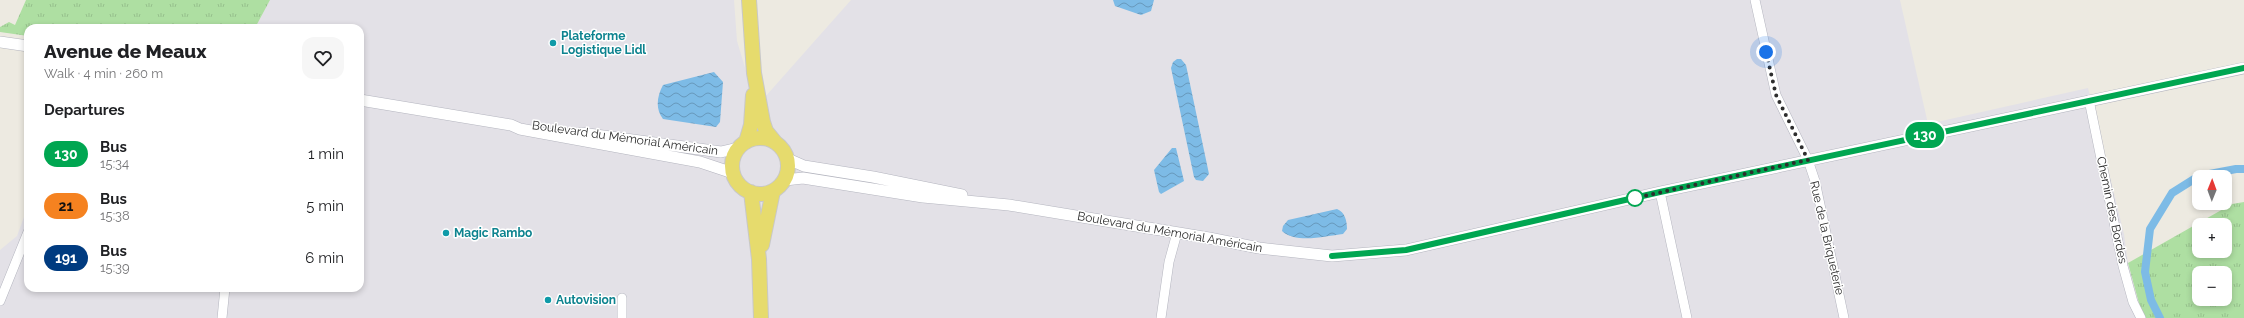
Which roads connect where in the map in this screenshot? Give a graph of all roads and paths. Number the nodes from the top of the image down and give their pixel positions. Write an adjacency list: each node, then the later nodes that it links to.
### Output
1 (749, 0): 6 (main road)
2 (1755, 0): 13 (street, Rue de la Briqueterie)
3 (0, 42): 4 (street)
4 (24, 45)
5 (2244, 68): 7 (street, Boulevard du Mémorial Américain)
6 (754, 73): 10 (main road); 11 (main road)
7 (2089, 100): 13 (street, Boulevard du Mémorial Américain); 32 (street, Chemin des Bordes)
8 (364, 101): 9 (street, Boulevard du Mémorial Américain)
9 (511, 125): 11 (street, Boulevard du Mémorial Américain); 14 (street, Boulevard du Mémorial Américain)
10 (775, 142): 11 (main road); 12 (main road)
11 (742, 145): 14 (main road)
12 (788, 159): 15 (main road); 19 (street)
13 (1808, 160): 18 (street, Boulevard du Mémorial Américain); 31 (street, Rue de la Briqueterie)
14 (733, 173): 17 (main road)
15 (785, 180): 16 (main road); 19 (street)
16 (774, 191): 17 (main road); 22 (main road)
17 (751, 192): 22 (main road)
18 (1660, 192): 20 (street, Boulevard du Mémorial Américain); 30 (street)
19 (1009, 205): 20 (street, Boulevard du Mémorial Américain)
20 (1177, 233): 29 (street)
21 (24, 242): 25 (street)
22 (759, 259): 28 (main road)
23 (225, 292): 26 (street)
24 (622, 298): 27 (street)
25 (0, 301)
26 (222, 318)
27 (622, 318)
28 (761, 318)
29 (1161, 318)
30 (1687, 318)
31 (1844, 318)
32 (2141, 318)

